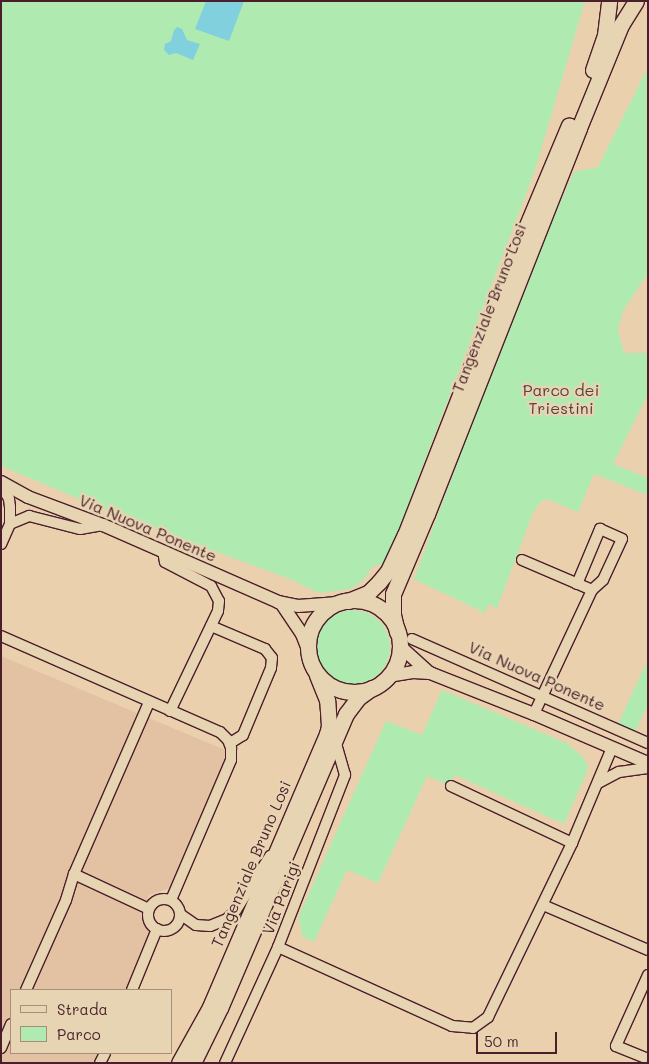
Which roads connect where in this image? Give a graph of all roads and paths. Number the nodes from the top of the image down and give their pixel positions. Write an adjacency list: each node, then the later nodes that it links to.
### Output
1 (609, 1): 11 (main road, Tangenziale Bruno Losi)
2 (636, 1): 15 (main road, Tangenziale Bruno Losi)
3 (1, 483): 4 (street); 5 (street, Via Nuova Ponente)
4 (10, 524): 5 (street); 6 (street)
5 (103, 525): 7 (street, Via Nuova Ponente)
6 (1, 544)
7 (163, 551): 12 (street, Via Nuova Ponente); 13 (street)
8 (522, 560): 9 (street)
9 (577, 584): 10 (street); 10 (street)
10 (592, 590): 21 (street)
11 (343, 602): 12 (street, Via Nuova Ponente); 15 (main road); 16 (main road, Tangenziale Bruno Losi)
12 (282, 603): 16 (street)
13 (211, 626): 23 (street); 26 (street)
14 (1, 636): 22 (street)
15 (403, 637): 17 (street); 19 (main road, Tangenziale Bruno Losi); 21 (street, Via Nuova Ponente)
16 (308, 650): 18 (main road, Tangenziale Bruno Losi)
17 (430, 673): 19 (street); 24 (street)
18 (318, 675): 20 (main road, Tangenziale Bruno Losi); 34 (main road, Tangenziale Bruno Losi)
19 (388, 676): 20 (main road, Tangenziale Bruno Losi)
20 (372, 688): 25 (main road, Tangenziale Bruno Losi)
21 (543, 695): 24 (street); 27 (street, Via Nuova Ponente)
22 (149, 702): 23 (street); 35 (street)
23 (170, 711): 26 (street)
24 (534, 714): 28 (street)
25 (335, 740): 41 (street, Via Parigi); 50 (main road, Tangenziale Bruno Losi)
26 (230, 743): 36 (street)
27 (648, 743)
28 (612, 748): 29 (street); 31 (street)
29 (648, 763)
30 (648, 768): 31 (street)
31 (597, 784): 33 (street)
32 (451, 786): 33 (street)
33 (572, 843): 37 (street)
34 (276, 849): 39 (street); 49 (main road, Tangenziale Bruno Losi)
35 (74, 874): 38 (street); 44 (street)
36 (171, 900): 38 (street); 39 (street)
37 (543, 905): 41 (street); 42 (street)
38 (148, 909): 40 (street)
39 (180, 914): 40 (street)
40 (157, 929): 45 (street)
41 (278, 947): 51 (street, Via Parigi)
42 (648, 950)
43 (648, 975): 48 (street)
44 (26, 989)
45 (132, 989)
46 (10, 1026): 47 (street)
47 (1, 1048)
48 (648, 1059)
49 (179, 1063)
50 (193, 1063)
51 (225, 1063)

